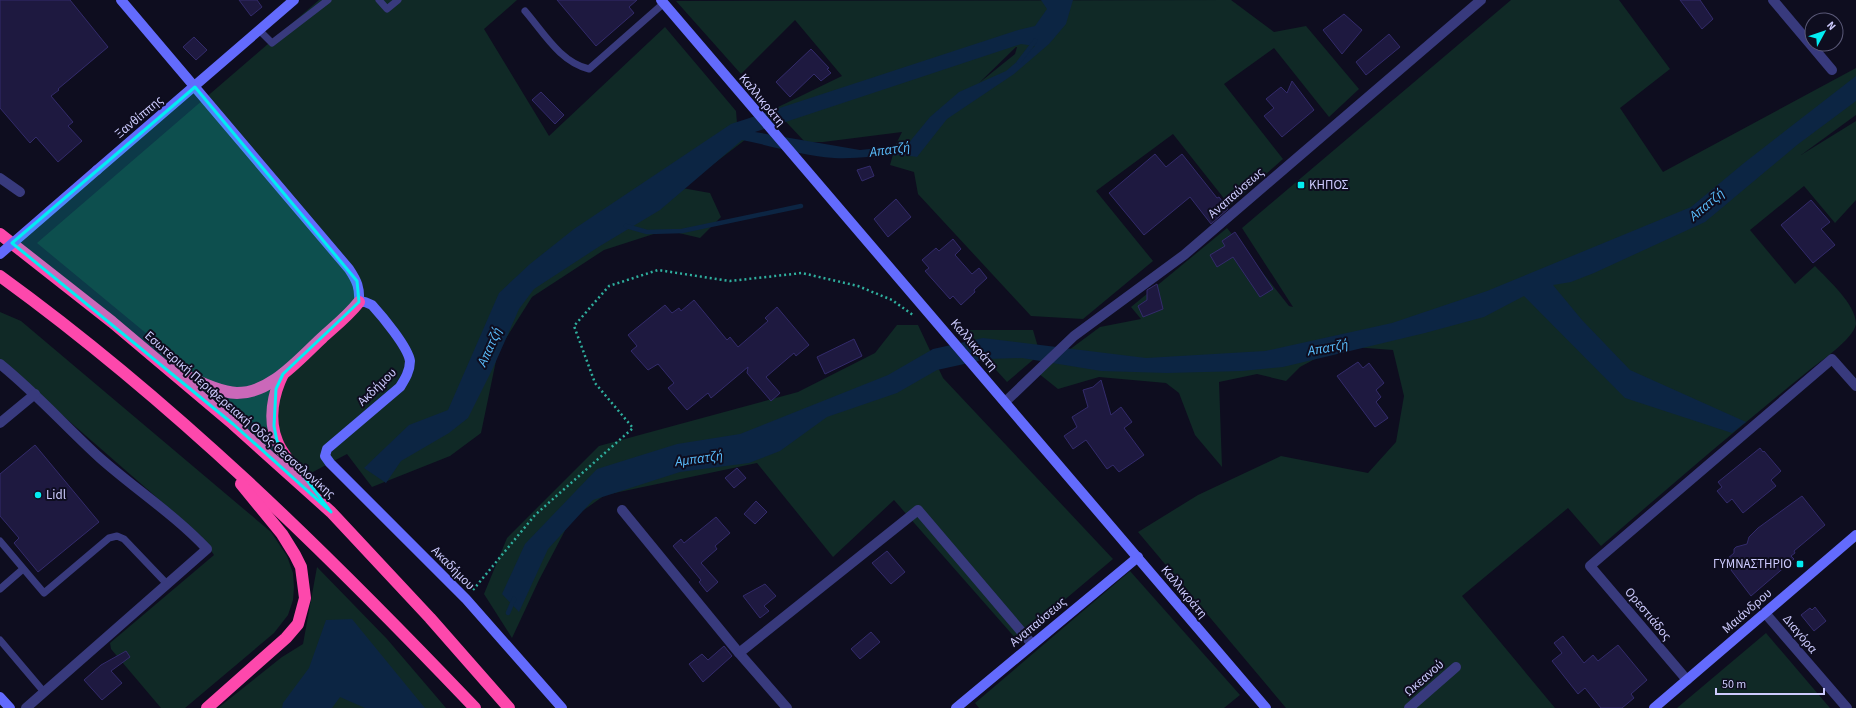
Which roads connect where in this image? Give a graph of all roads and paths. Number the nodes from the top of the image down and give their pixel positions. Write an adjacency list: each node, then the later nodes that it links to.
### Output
1 (121, 0): 12 (street)
2 (294, 0): 10 (street, Ξανθίππης)
3 (328, 0): 10 (lane)
4 (379, 0): 5 (lane)
5 (398, 0)
6 (1481, 0): 25 (street, Αναπαύσεως)
7 (1773, 0): 11 (street)
8 (662, 2): 9 (lane); 25 (street, Καλλικράτη)
9 (525, 11)
10 (259, 30): 12 (street, Ξανθίππης)
11 (1832, 70)
12 (195, 88): 16 (street, Ξανθίππης, bridge); 18 (street)
13 (0, 178): 14 (street)
14 (20, 192)
15 (0, 234): 20 (highway, Εσωτερική Περιφερειακή Οδός Θεσσαλονίκης)
16 (0, 254)
17 (0, 276): 28 (highway)
18 (359, 302): 22 (highway); 27 (street, Ακδήμου)
19 (916, 316): 37 (path)
20 (157, 361): 22 (highway); 30 (highway, Εσωτερική Περιφερειακή Οδός Θεσσαλονίκης)
21 (0, 364): 24 (street)
22 (283, 374): 30 (highway)
23 (1856, 386): 43 (street, Ορεστιάδος)
24 (35, 394): 26 (street); 35 (street)
25 (1004, 402): 33 (street, Καλλικράτη)
26 (0, 423)
27 (327, 449): 37 (street, Ακαδήμου)
28 (213, 450): 49 (highway); 50 (highway)
29 (622, 510): 41 (street)
30 (331, 512): 51 (highway, Εσωτερική Περιφερειακή Οδός Θεσσαλονίκης)
31 (1856, 535): 38 (street, Μαιάνδρου)
32 (0, 541): 34 (lane)
33 (1138, 557): 40 (street, Αναπαύσεως); 54 (street, Καλλικράτη)
34 (24, 569): 35 (lane); 36 (lane)
35 (167, 584): 44 (street)
36 (0, 589)
37 (466, 599): 52 (street, Ακαδήμου)
38 (1765, 612): 43 (street, Μαιάνδρου); 57 (street, Διαγόρα)
39 (0, 640): 44 (lane)
40 (1032, 644): 41 (street); 46 (street, Αναπαύσεως)
41 (739, 653): 53 (street)
42 (1456, 667): 55 (street, Ωκεανού)
43 (1687, 680): 56 (street, Μαιάνδρου)
44 (44, 692): 48 (street)
45 (0, 697): 47 (street)
46 (962, 706)
47 (10, 708)
48 (26, 708)
49 (207, 708)
50 (476, 708)
51 (509, 708)
52 (562, 708)
53 (787, 708)
54 (1266, 708)
55 (1409, 708)
56 (1654, 708)
57 (1847, 708)

